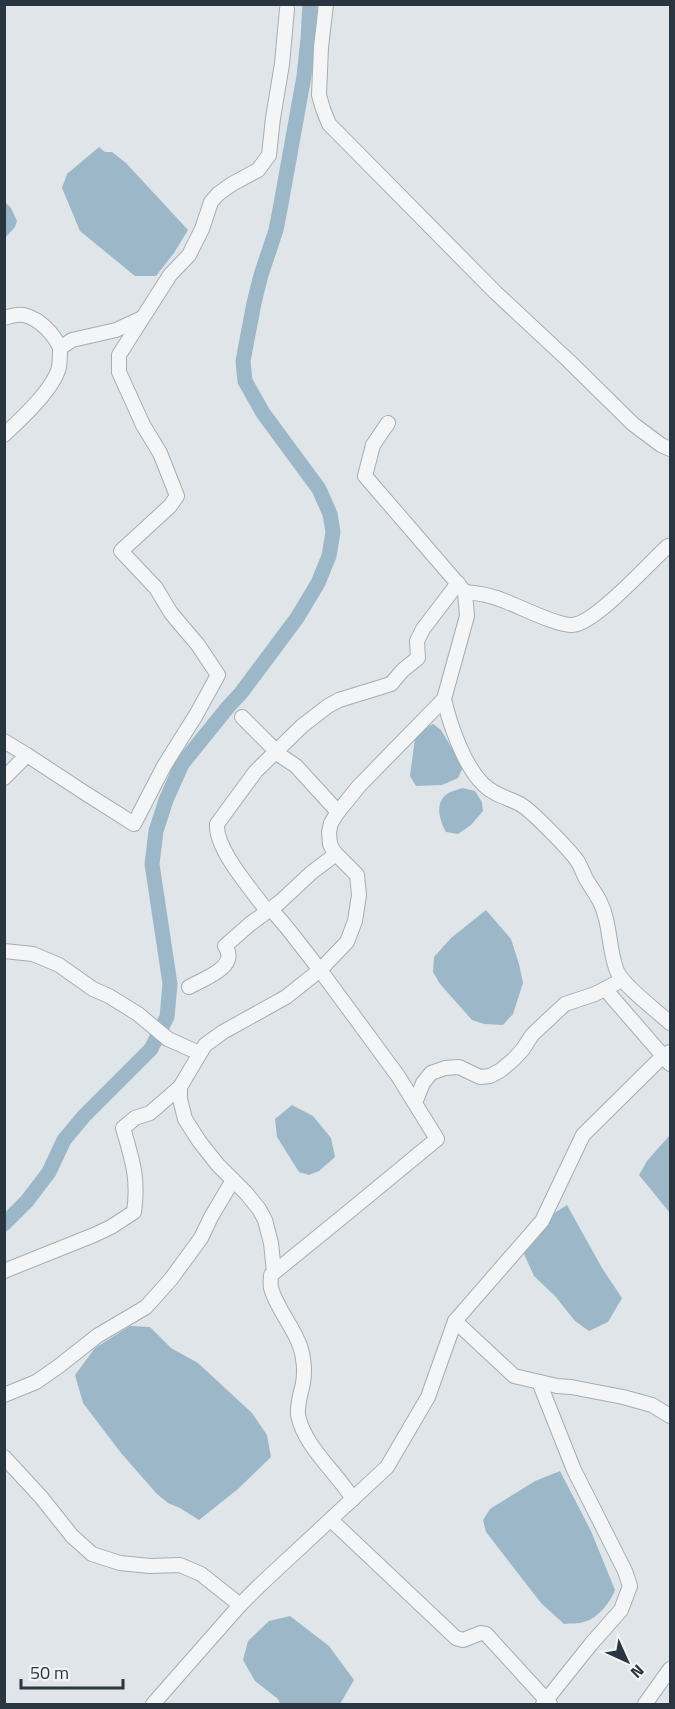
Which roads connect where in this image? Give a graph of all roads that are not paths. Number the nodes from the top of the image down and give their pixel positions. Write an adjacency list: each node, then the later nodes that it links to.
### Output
1 (326, 4): 8 (street)
2 (287, 9): 4 (street)
3 (4, 318): 5 (street)
4 (142, 318): 5 (street); 15 (street)
5 (60, 348): 7 (street)
6 (388, 423): 10 (street)
7 (4, 435)
8 (670, 448)
9 (670, 548): 10 (street)
10 (461, 587): 11 (street); 14 (street)
11 (444, 699): 17 (street); 22 (street)
12 (242, 717): 14 (street)
13 (4, 741): 15 (street)
14 (277, 752): 17 (street); 19 (street)
15 (27, 755): 16 (street)
16 (4, 778)
17 (338, 812): 18 (street)
18 (336, 854): 19 (street); 21 (street)
19 (269, 910): 21 (street); 23 (street)
20 (4, 951): 26 (street)
21 (320, 970): 26 (street); 29 (street)
22 (622, 980): 24 (street); 25 (street)
23 (189, 987)
24 (605, 989): 27 (street); 29 (street)
25 (670, 1023)
26 (199, 1053): 28 (street)
27 (668, 1057): 33 (street)
28 (180, 1086): 30 (street); 31 (street)
29 (415, 1103): 32 (street)
30 (233, 1180): 32 (street); 35 (street)
31 (4, 1271)
32 (274, 1272): 38 (street)
33 (455, 1321): 34 (street); 38 (street)
34 (539, 1382): 36 (street); 42 (street)
35 (4, 1395)
36 (670, 1416)
37 (4, 1457): 40 (street)
38 (353, 1499): 39 (street)
39 (331, 1520): 40 (street); 42 (street)
40 (240, 1605): 43 (street)
41 (670, 1669): 44 (street)
42 (546, 1703)
43 (153, 1704)
44 (645, 1704)

